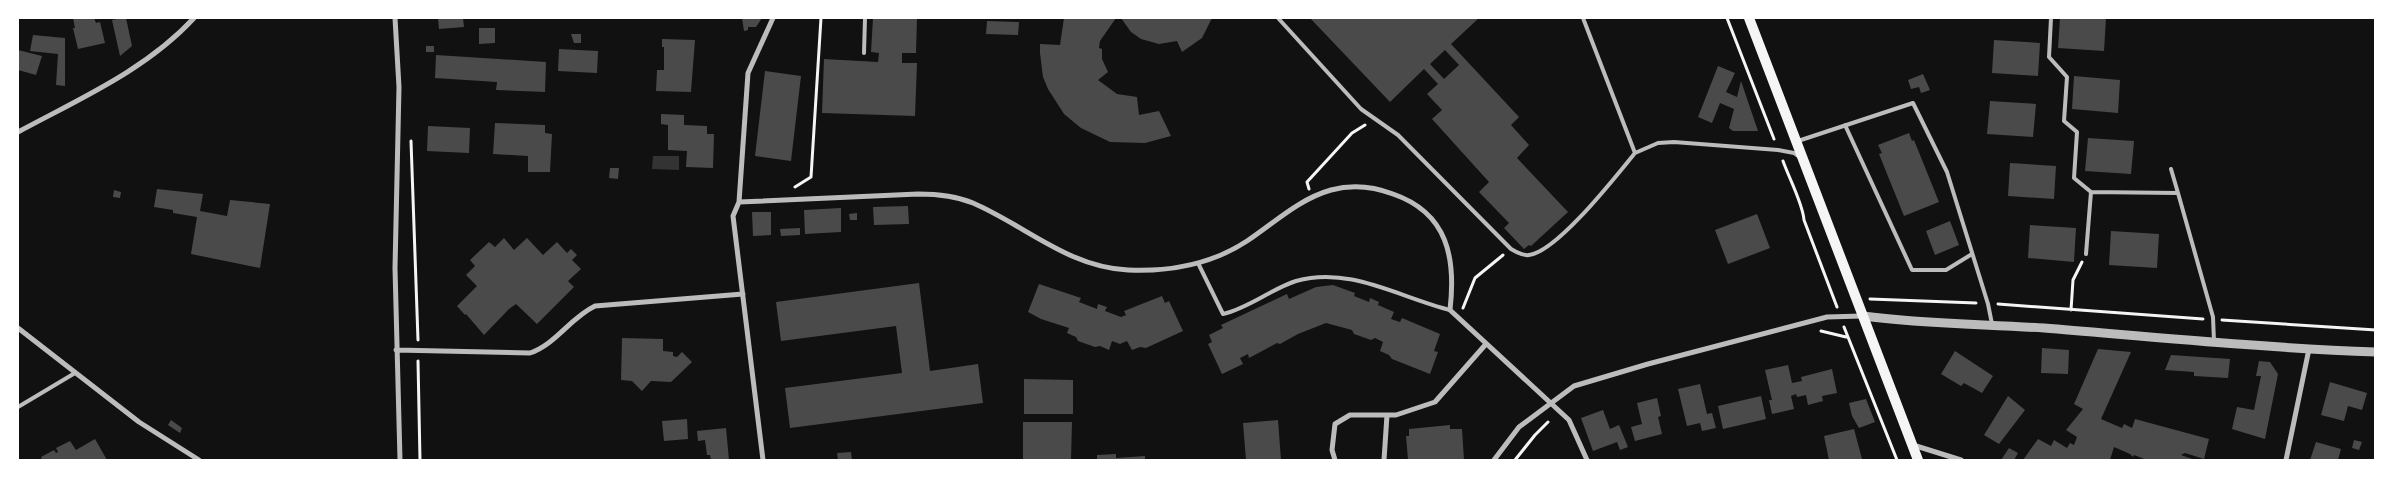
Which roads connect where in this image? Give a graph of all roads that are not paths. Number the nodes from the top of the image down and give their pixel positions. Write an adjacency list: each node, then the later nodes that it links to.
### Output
1 (194, 18): 11 (street)
2 (395, 18): 30 (street)
3 (772, 18): 18 (street)
4 (865, 18): 9 (lane)
5 (1278, 18): 13 (lane)
6 (1583, 18): 13 (lane)
7 (1749, 18): 12 (main road)
8 (2051, 18): 16 (lane)
9 (864, 53)
10 (1845, 125): 12 (lane); 19 (lane); 19 (lane)
11 (18, 132)
12 (1798, 141): 14 (main road)
13 (1635, 153): 14 (lane)
14 (1806, 162): 24 (main road)
15 (2172, 169): 17 (lane)
16 (2091, 192): 17 (lane); 20 (lane)
17 (2178, 193): 27 (lane)
18 (739, 202): 21 (street); 22 (street)
19 (1972, 254): 25 (lane)
20 (2086, 254)
21 (1198, 263): 23 (lane); 23 (street)
22 (743, 294): 30 (street); 39 (street)
23 (1450, 310): 28 (street)
24 (1863, 316): 25 (street); 33 (street); 36 (main road)
25 (1992, 324): 27 (street)
26 (18, 328): 32 (street)
27 (2214, 342): 29 (street)
28 (1486, 344): 33 (street); 35 (street)
29 (2309, 349): 31 (street); 46 (street)
30 (396, 350): 38 (street)
31 (2376, 352)
32 (74, 373): 34 (lane); 37 (street)
33 (1551, 404): 42 (street); 43 (street)
34 (18, 407)
35 (1387, 415): 40 (street); 41 (street)
36 (1913, 445): 44 (main road); 45 (street)
37 (199, 460)
38 (400, 460)
39 (763, 460)
40 (1335, 460)
41 (1384, 460)
42 (1494, 460)
43 (1587, 460)
44 (1918, 460)
45 (1961, 460)
46 (2286, 460)

